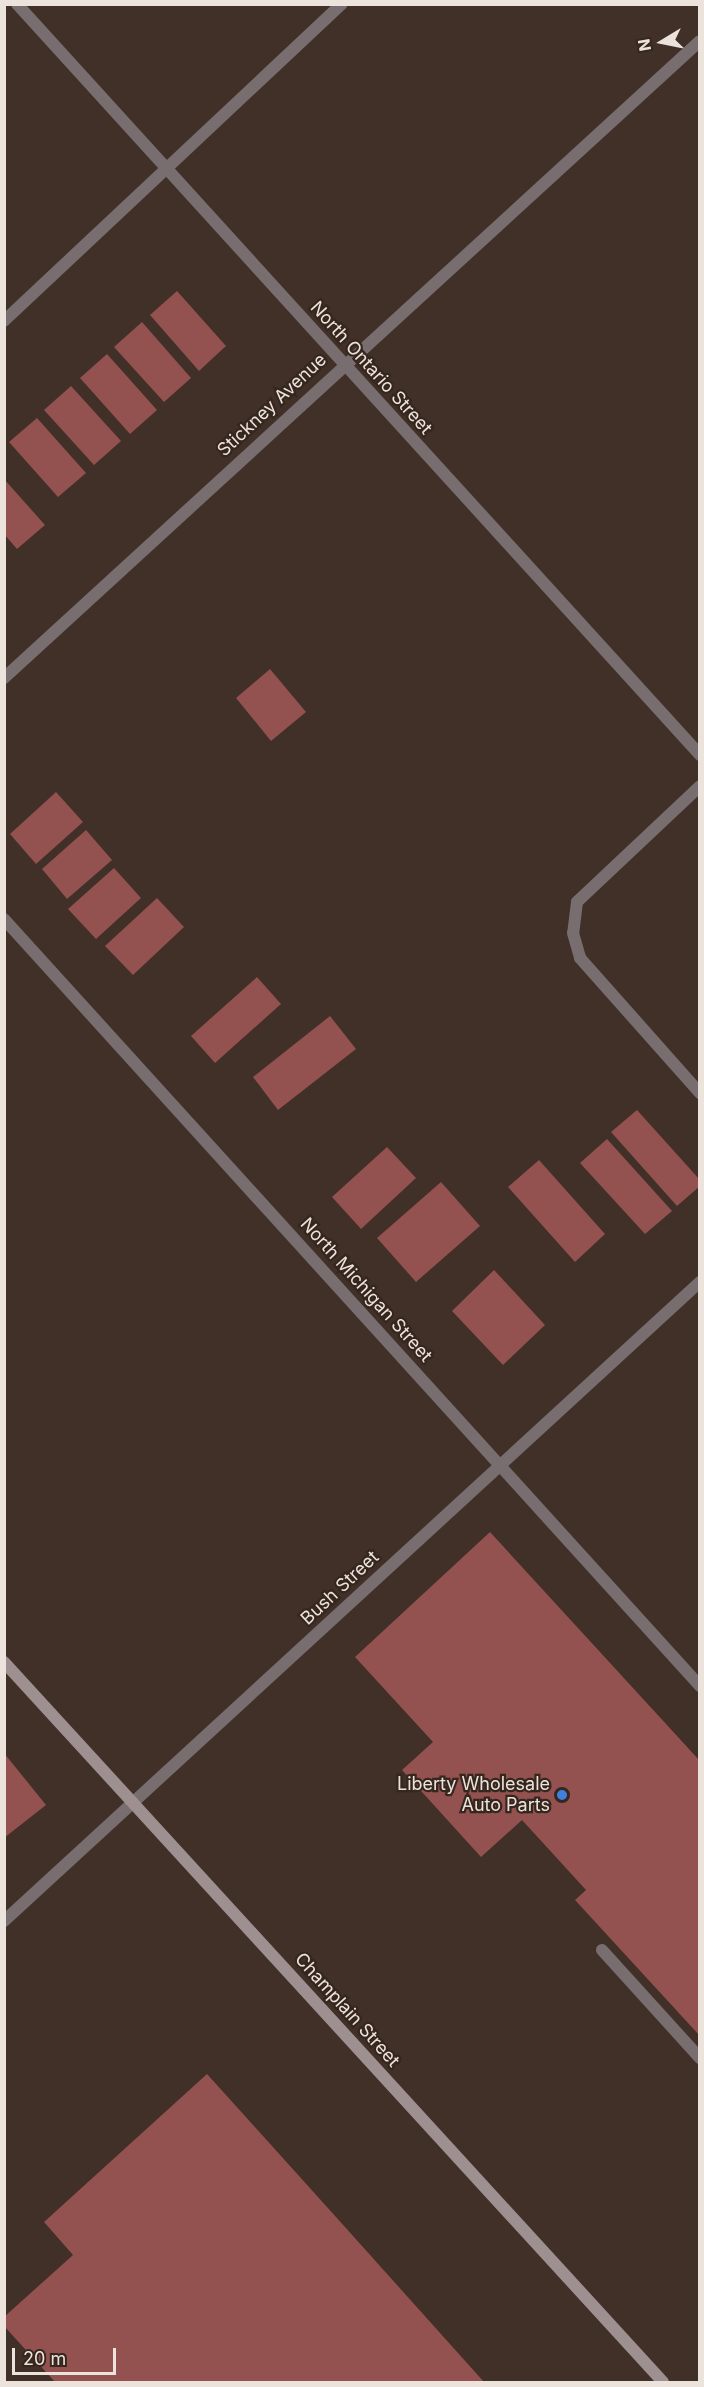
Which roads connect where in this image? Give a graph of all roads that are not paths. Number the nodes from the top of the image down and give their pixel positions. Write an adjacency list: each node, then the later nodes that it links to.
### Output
1 (17, 4): 4 (street, North Ontario Street)
2 (341, 4): 4 (street)
3 (699, 41): 6 (street, Stickney Avenue)
4 (165, 168): 5 (street); 6 (street, North Ontario Street)
5 (4, 321)
6 (343, 364): 7 (street, Stickney Avenue); 8 (street, North Ontario Street)
7 (4, 678)
8 (698, 750)
9 (699, 786): 11 (street)
10 (4, 919): 13 (street, North Michigan Street)
11 (699, 1093)
12 (699, 1282): 13 (street, Bush Street)
13 (500, 1465): 15 (street, North Michigan Street); 16 (street, Bush Street)
14 (4, 1662): 16 (main road, Champlain Street)
15 (699, 1686)
16 (133, 1803): 17 (street, Bush Street); 20 (main road, Champlain Street)
17 (4, 1921)
18 (602, 1950): 19 (street)
19 (699, 2058)
20 (663, 2382)

